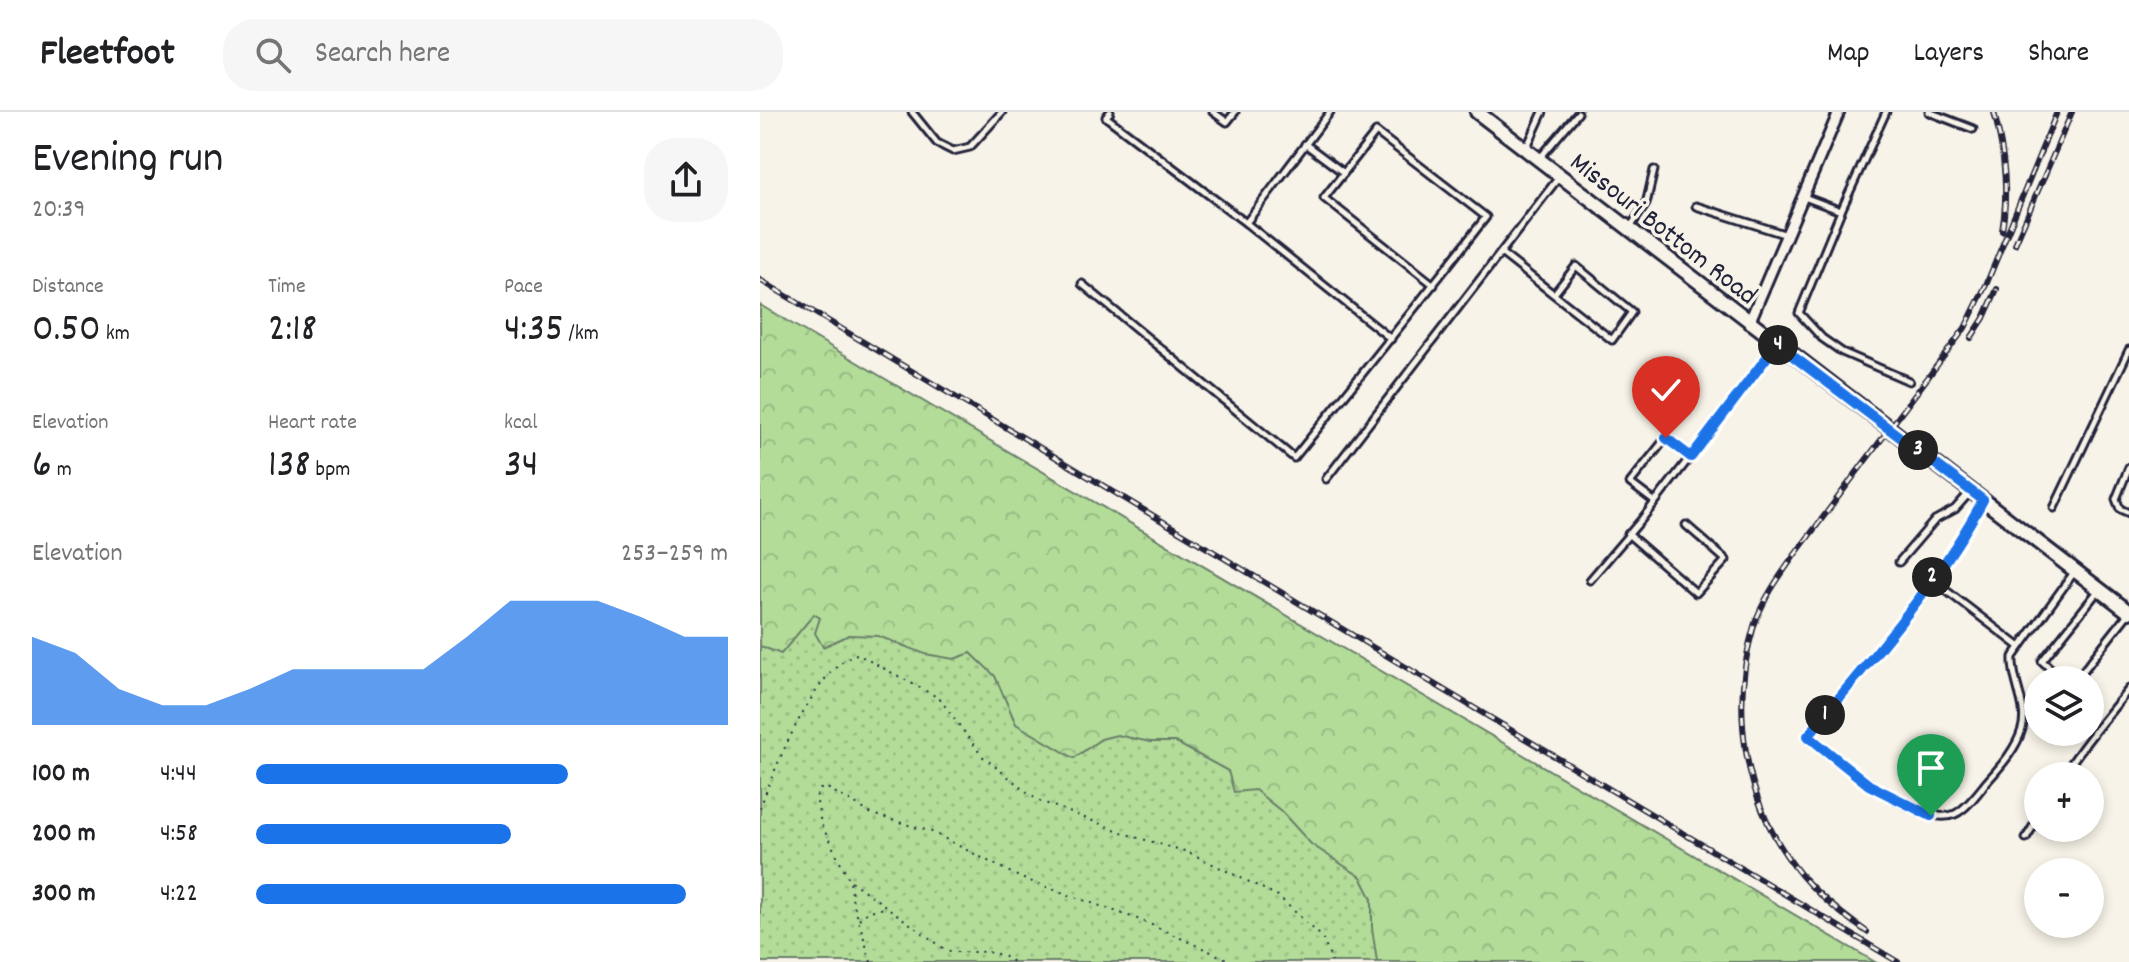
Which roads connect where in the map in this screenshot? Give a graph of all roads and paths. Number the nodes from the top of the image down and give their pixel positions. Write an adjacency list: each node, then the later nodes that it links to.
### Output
1 (912, 112): 2 (lane)
2 (1002, 112)
3 (1110, 112): 23 (lane)
4 (1213, 112): 5 (lane)
5 (1235, 112)
6 (1330, 112): 14 (lane)
7 (1477, 112): 15 (street, Missouri Bottom Road)
8 (1543, 112): 15 (lane)
9 (1839, 112): 20 (street)
10 (1886, 112): 22 (lane)
11 (1929, 112): 13 (lane)
12 (1578, 113): 16 (lane)
13 (1973, 129)
14 (1305, 144): 18 (lane); 23 (lane)
15 (1526, 150): 16 (street, Missouri Bottom Road)
16 (1539, 160): 19 (street, Missouri Bottom Road)
17 (1654, 170): 24 (lane)
18 (1344, 173): 28 (lane); 28 (lane)
19 (1559, 176): 24 (street, Missouri Bottom Road); 26 (lane)
20 (1803, 196): 22 (lane); 25 (street)
21 (1696, 206): 25 (lane)
22 (1841, 211): 34 (lane)
23 (1246, 223): 31 (lane)
24 (1628, 229): 30 (street, Missouri Bottom Road)
25 (1787, 235): 30 (street)
26 (1501, 253): 29 (lane); 37 (lane)
27 (1082, 284): 31 (lane)
28 (1434, 285): 31 (lane)
29 (1554, 294): 29 (lane)
30 (1749, 323): 32 (street, Missouri Bottom Road)
31 (1391, 339)
32 (1777, 344): 35 (lane); 38 (street, Missouri Bottom Road)
33 (2129, 350): 41 (lane)
34 (1909, 381)
35 (1691, 457): 40 (lane); 40 (lane)
36 (2129, 467): 42 (lane)
37 (1326, 479)
38 (1971, 491): 39 (street, Missouri Bottom Road); 45 (lane)
39 (1983, 500): 46 (street, Missouri Bottom Road); 47 (lane)
40 (1655, 502): 44 (lane)
41 (2054, 508)
42 (2129, 513)
43 (1686, 525): 44 (lane)
44 (1628, 534): 48 (lane)
45 (1899, 562)
46 (2075, 571): 49 (street, Missouri Bottom Road); 52 (lane)
47 (1931, 579): 52 (lane); 52 (lane)
48 (1590, 580)
49 (2099, 589): 50 (street, Missouri Bottom Road); 53 (lane)
50 (2123, 605): 51 (street, Missouri Bottom Road)
51 (2129, 613): 54 (lane)
52 (2020, 647)
53 (2048, 666)
54 (2087, 666)
55 (2129, 689): 56 (lane)
56 (2071, 762)
57 (760, 808): 64 (path)
58 (850, 881): 59 (path); 60 (path); 63 (path)
59 (887, 908): 60 (path); 62 (path)
60 (858, 920): 61 (path)
61 (871, 962)
62 (1013, 962)
63 (1233, 962)
64 (1332, 962)

